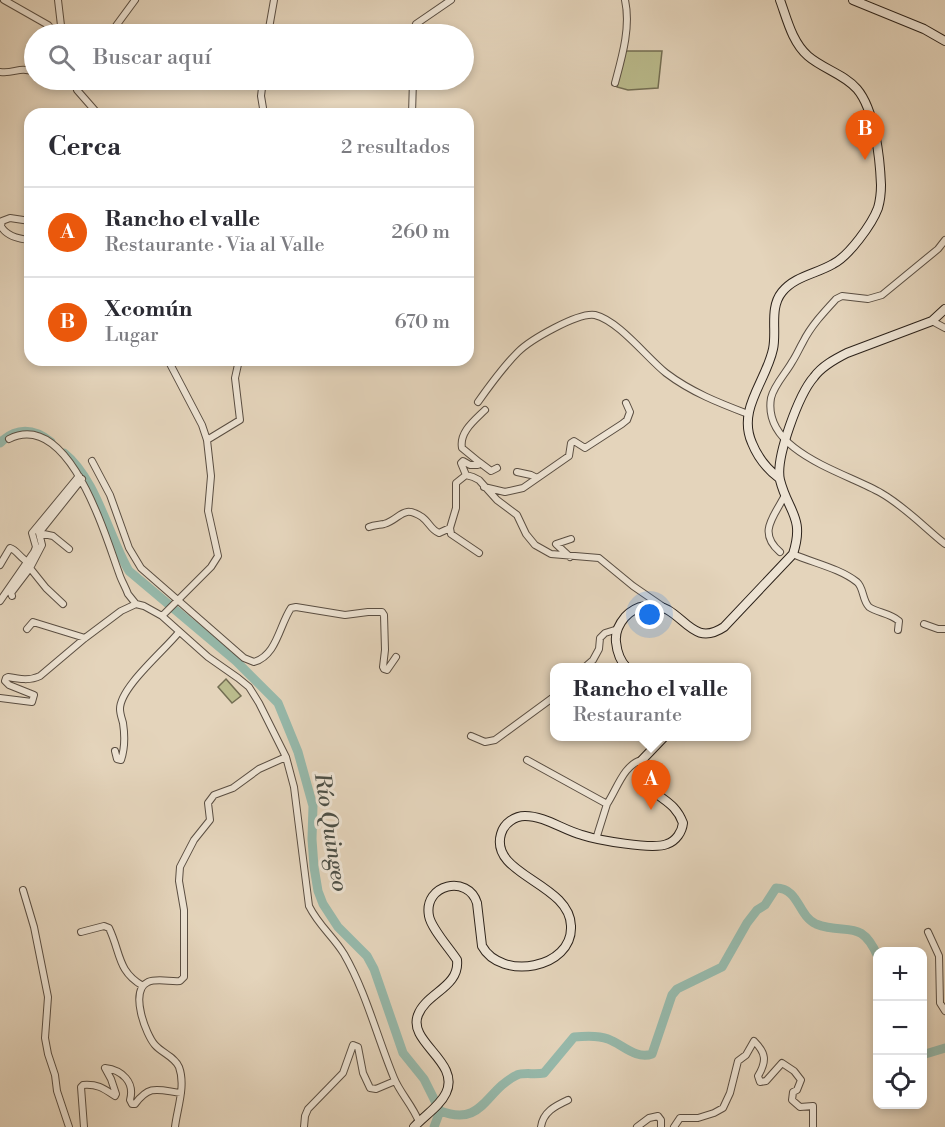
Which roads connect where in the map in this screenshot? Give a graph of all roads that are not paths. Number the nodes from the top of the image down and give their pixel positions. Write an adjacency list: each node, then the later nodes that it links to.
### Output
1 (4, 0): 9 (street)
2 (58, 0): 10 (street)
3 (135, 0): 11 (street)
4 (274, 0): 12 (street)
5 (451, 0): 13 (street)
6 (625, 0): 17 (street)
7 (780, 0): 36 (main road)
8 (853, 0): 14 (main road)
9 (46, 24)
10 (61, 24)
11 (117, 24)
12 (270, 24)
13 (416, 24)
14 (945, 41)
15 (24, 68): 16 (street)
16 (0, 72)
17 (615, 83)
18 (77, 90): 21 (street)
19 (262, 90): 22 (street)
20 (412, 90): 23 (street)
21 (93, 108)
22 (263, 108)
23 (412, 108)
24 (24, 220): 25 (street)
25 (0, 226): 26 (street)
26 (24, 238)
27 (945, 240): 39 (street)
28 (945, 309): 29 (main road)
29 (932, 321): 30 (street); 39 (main road)
30 (945, 328)
31 (171, 366): 38 (street)
32 (237, 366): 38 (street)
33 (478, 402): 36 (street)
34 (626, 403): 46 (street)
35 (485, 410): 41 (street)
36 (748, 414): 47 (main road)
37 (9, 439): 45 (street)
38 (207, 440): 64 (street)
39 (786, 441): 47 (main road); 54 (street)
40 (92, 461): 64 (street)
41 (479, 462): 42 (street); 44 (street)
42 (497, 468)
43 (517, 472): 46 (street)
44 (466, 475): 48 (street); 51 (street)
45 (80, 478): 52 (street); 61 (street); 66 (street)
46 (537, 478): 48 (street)
47 (780, 478): 49 (main road)
48 (484, 486): 59 (street)
49 (786, 495): 56 (street); 58 (main road)
50 (369, 527): 51 (street)
51 (450, 528): 57 (street)
52 (39, 533): 55 (street); 61 (street)
53 (571, 538): 59 (street)
54 (945, 544)
55 (69, 549)
56 (780, 552)
57 (479, 553)
58 (792, 554): 67 (main road); 73 (street)
59 (571, 557): 67 (street)
60 (0, 565): 61 (street)
61 (29, 565): 62 (street); 63 (street); 65 (street)
62 (12, 596)
63 (0, 601)
64 (177, 602): 68 (street); 76 (street)
65 (63, 604)
66 (136, 604): 68 (street); 75 (street)
67 (667, 609): 71 (main road)
68 (164, 614): 74 (street)
69 (924, 624): 72 (street)
70 (27, 629): 75 (street)
71 (618, 629): 77 (street); 78 (main road)
72 (945, 629)
73 (898, 630)
74 (179, 632): 83 (street); 84 (street)
75 (85, 638): 79 (street)
76 (396, 657)
77 (588, 663)
78 (624, 663)
79 (0, 698)
80 (550, 700): 81 (street)
81 (471, 736)
82 (660, 741): 86 (main road)
83 (115, 751)
84 (286, 757): 92 (street); 94 (street)
85 (527, 760): 87 (street)
86 (642, 760): 87 (street); 88 (main road)
87 (607, 804): 88 (street)
88 (596, 839): 97 (main road)
89 (23, 890): 98 (street)
90 (81, 932): 92 (street)
91 (928, 932): 93 (street)
92 (143, 986): 95 (street)
93 (945, 1011)
94 (395, 1081): 97 (street); 101 (street)
95 (181, 1093): 99 (street); 100 (street)
96 (568, 1100): 102 (street)
97 (418, 1122)
98 (69, 1127)
99 (84, 1127)
100 (175, 1127)
101 (304, 1127)
102 (541, 1127)
103 (637, 1127): 104 (street)
104 (661, 1127)
105 (674, 1127): 106 (street)
106 (813, 1127)

